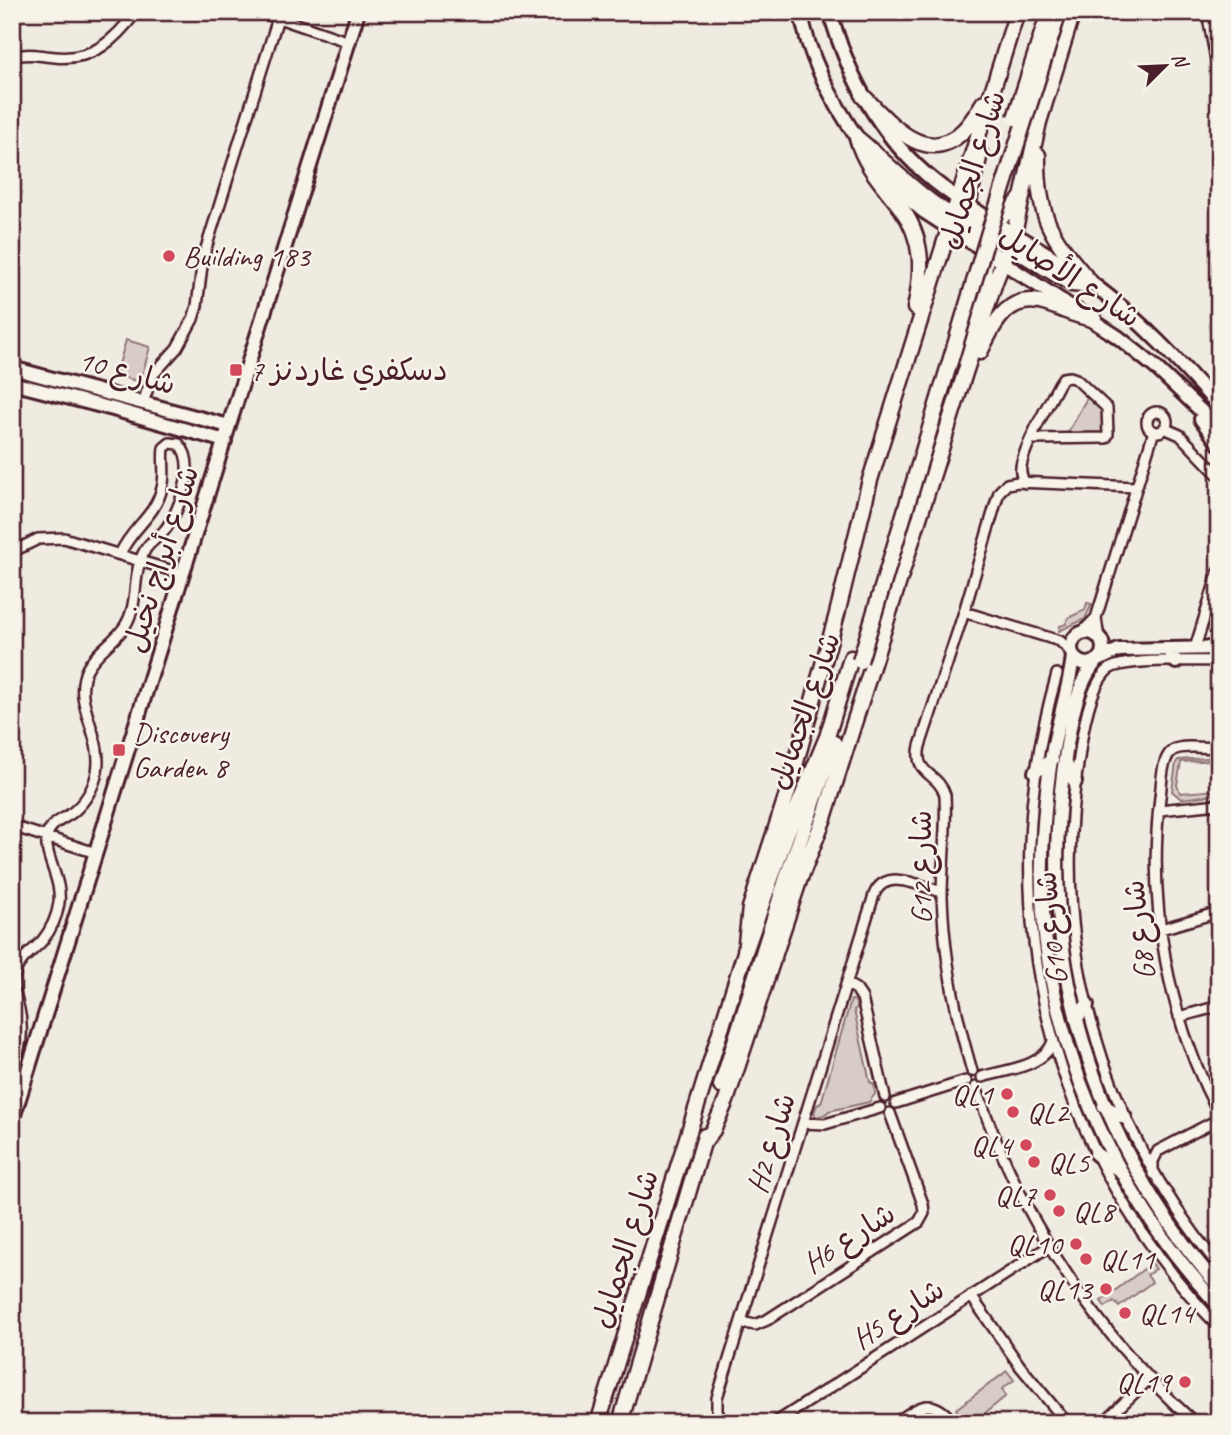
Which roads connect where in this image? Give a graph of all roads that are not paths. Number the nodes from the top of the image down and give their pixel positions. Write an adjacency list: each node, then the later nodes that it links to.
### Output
1 (136, 12): 14 (street)
2 (261, 12): 11 (street)
3 (358, 12): 13 (street, شارع أبراج نخيل)
4 (800, 12): 19 (street)
5 (830, 12): 17 (street)
6 (1017, 12): 16 (main road)
7 (1049, 12): 62 (main road, شارع الجمايل, bridge)
8 (1059, 12): 62 (main road, شارع الجمايل, bridge)
9 (1073, 12): 18 (main road)
10 (1207, 12): 12 (street)
11 (278, 18): 13 (street); 36 (street)
12 (1215, 39): 15 (street)
13 (349, 41): 37 (street, شارع أبراج نخيل)
14 (12, 57)
15 (1219, 76)
16 (995, 87): 17 (main road); 23 (main road)
17 (863, 96): 23 (street)
18 (1039, 122): 20 (main road); 26 (main road)
19 (857, 138): 22 (main road); 28 (main road)
20 (1023, 196): 21 (main road); 24 (main road)
21 (993, 220): 23 (main road); 24 (street, شارع الأصايل)
22 (951, 221): 23 (main road); 23 (main road); 23 (street, شارع الأصايل); 28 (main road)
23 (974, 224): 24 (main road); 25 (main road); 31 (main road)
24 (1012, 240): 25 (main road); 26 (main road)
25 (1003, 262): 27 (street, شارع الأصايل); 31 (main road)
26 (1091, 283): 29 (street, شارع الأصايل)
27 (1094, 319): 31 (main road); 33 (street, شارع الأصايل)
28 (914, 341): 79 (main road)
29 (1184, 367): 34 (street, شارع الأصايل); 35 (street, شارع الأصايل)
30 (12, 368): 36 (street, شارع 10)
31 (965, 373): 102 (main road)
32 (12, 383): 36 (street, شارع 10)
33 (1172, 383): 39 (street, شارع الأصايل); 43 (street, شارع الأصايل)
34 (1219, 394)
35 (1219, 406)
36 (145, 409): 37 (street, شارع 10); 42 (street, شارع 10)
37 (229, 426): 42 (street, شارع أبراج نخيل)
38 (1164, 428): 40 (street); 40 (street); 44 (street)
39 (1219, 428)
40 (1154, 431): 46 (street)
41 (1032, 439): 41 (street); 45 (street)
42 (225, 441): 51 (street, شارع أبراج نخيل)
43 (1219, 444)
44 (1219, 476)
45 (1025, 483): 46 (street); 52 (street, G12 شارع)
46 (1136, 487): 53 (street)
47 (12, 552): 48 (street)
48 (120, 554): 49 (street); 49 (street)
49 (141, 561): 51 (street); 74 (street)
50 (1219, 570): 59 (street)
51 (183, 574): 75 (street, شارع أبراج نخيل)
52 (964, 612): 56 (street); 76 (street, G12 شارع)
53 (1096, 618): 54 (street); 55 (street)
54 (1078, 635): 55 (street); 56 (street); 61 (street)
55 (1100, 640): 60 (street); 63 (street)
56 (1060, 641): 61 (street)
57 (1219, 648): 59 (street)
58 (1169, 649): 59 (street); 60 (street); 65 (street)
59 (1195, 649)
60 (1119, 650): 63 (street)
61 (1072, 654): 63 (street); 68 (street, G10 شارع)
62 (855, 660): 79 (main road, شارع الجمايل); 102 (main road, شارع الجمايل)
63 (1096, 661): 68 (street, G10 شارع)
64 (1219, 661): 65 (street, G10 شارع)
65 (1176, 662): 70 (street, G10 شارع)
66 (1057, 674): 69 (street, G10 شارع)
67 (1219, 748): 72 (street, G8 شارع)
68 (1058, 761): 69 (street); 70 (street); 84 (street, G10 شارع); 106 (street, G10 شارع)
69 (1035, 772): 85 (street, G10 شارع)
70 (1075, 782): 81 (street, G10 شارع)
71 (1219, 804): 72 (street)
72 (1158, 810): 78 (street, G8 شارع)
73 (12, 826): 74 (street)
74 (47, 837): 75 (street); 87 (street)
75 (96, 853): 100 (street, شارع أبراج نخيل)
76 (942, 892): 80 (street, H2 شارع); 89 (street, G12 شارع)
77 (1219, 912): 78 (street)
78 (1161, 929): 83 (street, G8 شارع)
79 (745, 952): 116 (main road, شارع الجمايل)
80 (847, 984): 93 (street); 101 (street, H2 شارع)
81 (1087, 1005): 84 (street); 99 (street, G10 شارع)
82 (1219, 1006): 83 (street)
83 (1179, 1017): 98 (street, G8 شارع)
84 (1076, 1019): 95 (street, G10 شارع)
85 (1053, 1041): 86 (street); 88 (street, G10 شارع)
86 (1037, 1060): 88 (street); 90 (street)
87 (12, 1065)
88 (1060, 1066): 105 (street, G10 شارع)
89 (972, 1071): 90 (street); 91 (street)
90 (982, 1077): 92 (street)
91 (966, 1082): 92 (street); 94 (street)
92 (976, 1087): 108 (street)
93 (885, 1097): 94 (street); 96 (street)
94 (896, 1103): 97 (street)
95 (1104, 1106): 99 (street); 110 (street, G10 شارع)
96 (880, 1108): 97 (street); 101 (street)
97 (890, 1114): 113 (street, H6 شارع)
98 (1219, 1117): 104 (street)
99 (1125, 1118): 103 (street, G10 شارع)
100 (12, 1121)
101 (803, 1123): 113 (street, H2 شارع)
102 (703, 1143): 117 (main road, شارع الجمايل)
103 (1138, 1144): 104 (street); 107 (street, G10 شارع)
104 (1158, 1151): 107 (street)
105 (1096, 1154): 106 (street); 114 (street, G10 شارع)
106 (1120, 1171): 112 (street, G10 شارع)
107 (1153, 1174): 109 (street, G10 شارع)
108 (1048, 1247): 111 (street, H5 شارع); 115 (street)
109 (1219, 1266): 110 (street)
110 (1218, 1286)
111 (971, 1296): 119 (street, H5 شارع); 122 (street)
112 (1219, 1306)
113 (741, 1322): 118 (street, H2 شارع)
114 (1219, 1326)
115 (1149, 1380): 123 (street); 124 (street)
116 (598, 1423)
117 (620, 1423)
118 (722, 1423)
119 (775, 1423)
120 (895, 1423): 121 (street)
121 (954, 1423)
122 (1067, 1423)
123 (1103, 1423)
124 (1195, 1423)

